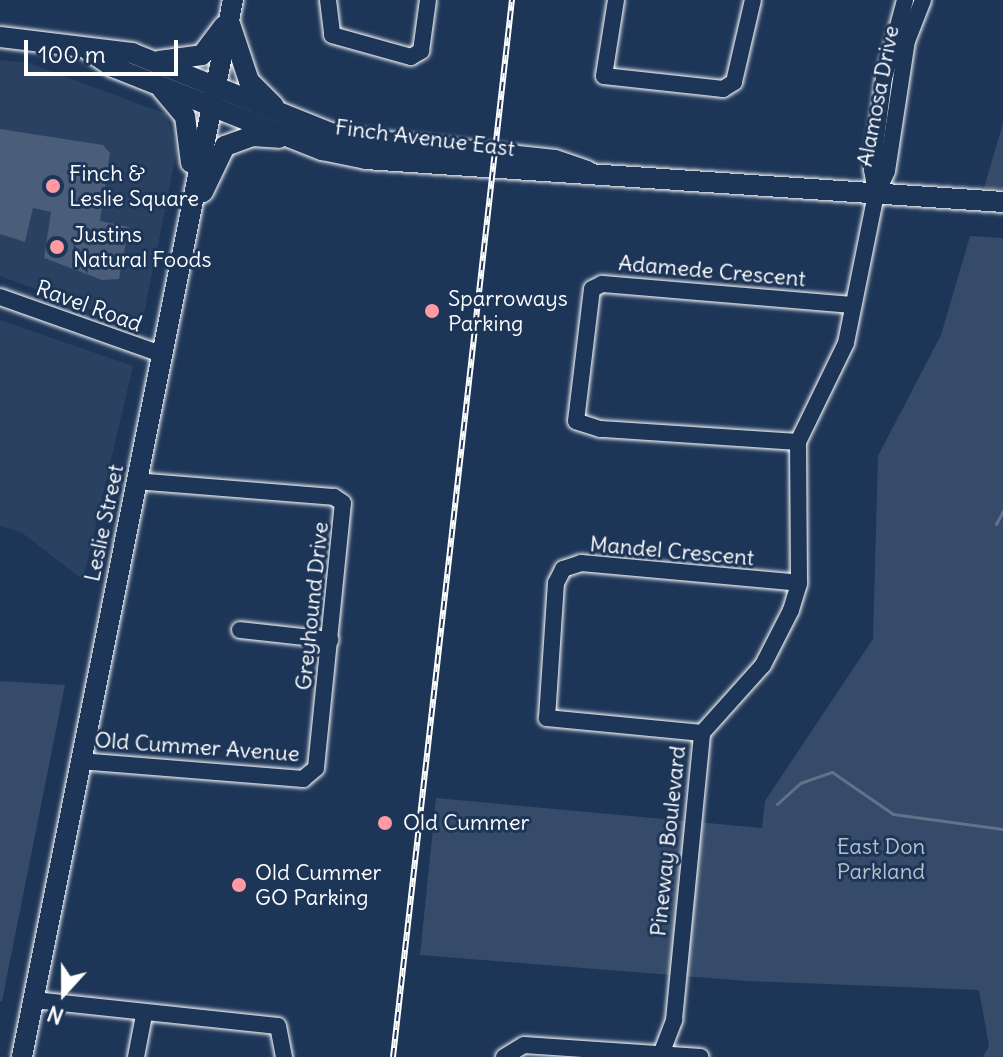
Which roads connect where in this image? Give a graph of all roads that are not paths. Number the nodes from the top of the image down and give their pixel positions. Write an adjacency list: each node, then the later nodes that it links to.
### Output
1 (328, 0): 2 (street)
2 (428, 0)
3 (616, 0): 4 (street)
4 (753, 0)
5 (905, 0): 12 (street, Alamosa Drive)
6 (923, 0): 12 (street, Alamosa Drive)
7 (231, 10): 9 (main road); 10 (main road, Leslie Street); 11 (main road)
8 (0, 37): 9 (main road, Finch Avenue East)
9 (151, 70): 10 (main road, Finch Avenue East); 14 (main road)
10 (214, 96): 11 (main road, Finch Avenue East); 14 (main road, Leslie Street)
11 (300, 132): 12 (main road, Finch Avenue East); 15 (main road)
12 (876, 194): 13 (main road, Finch Avenue East); 17 (street, Pineway Boulevard)
13 (1003, 202)
14 (192, 203): 15 (main road, Leslie Street)
15 (188, 225): 18 (main road, Leslie Street)
16 (0, 297): 18 (street, Ravel Road)
17 (850, 305): 19 (street, Pineway Boulevard); 19 (street, Adamede Crescent)
18 (164, 355): 20 (main road, Leslie Street)
19 (798, 442): 21 (street, Pineway Boulevard)
20 (137, 481): 23 (street, Greyhound Drive); 25 (main road, Leslie Street)
21 (799, 583): 24 (street, Pineway Boulevard); 24 (street, Mandel Crescent)
22 (240, 630): 23 (street)
23 (330, 640): 26 (street, Greyhound Drive)
24 (702, 733): 29 (street, Pineway Boulevard)
25 (79, 761): 26 (street, Old Cummer Avenue); 27 (main road, Leslie Street)
26 (312, 776)
27 (34, 1000): 28 (street); 30 (main road, Leslie Street)
28 (144, 1015): 31 (street); 32 (street)
29 (661, 1056): 33 (street); 34 (street)
30 (22, 1057)
31 (136, 1057)
32 (284, 1057)
33 (504, 1057)
34 (701, 1057)

